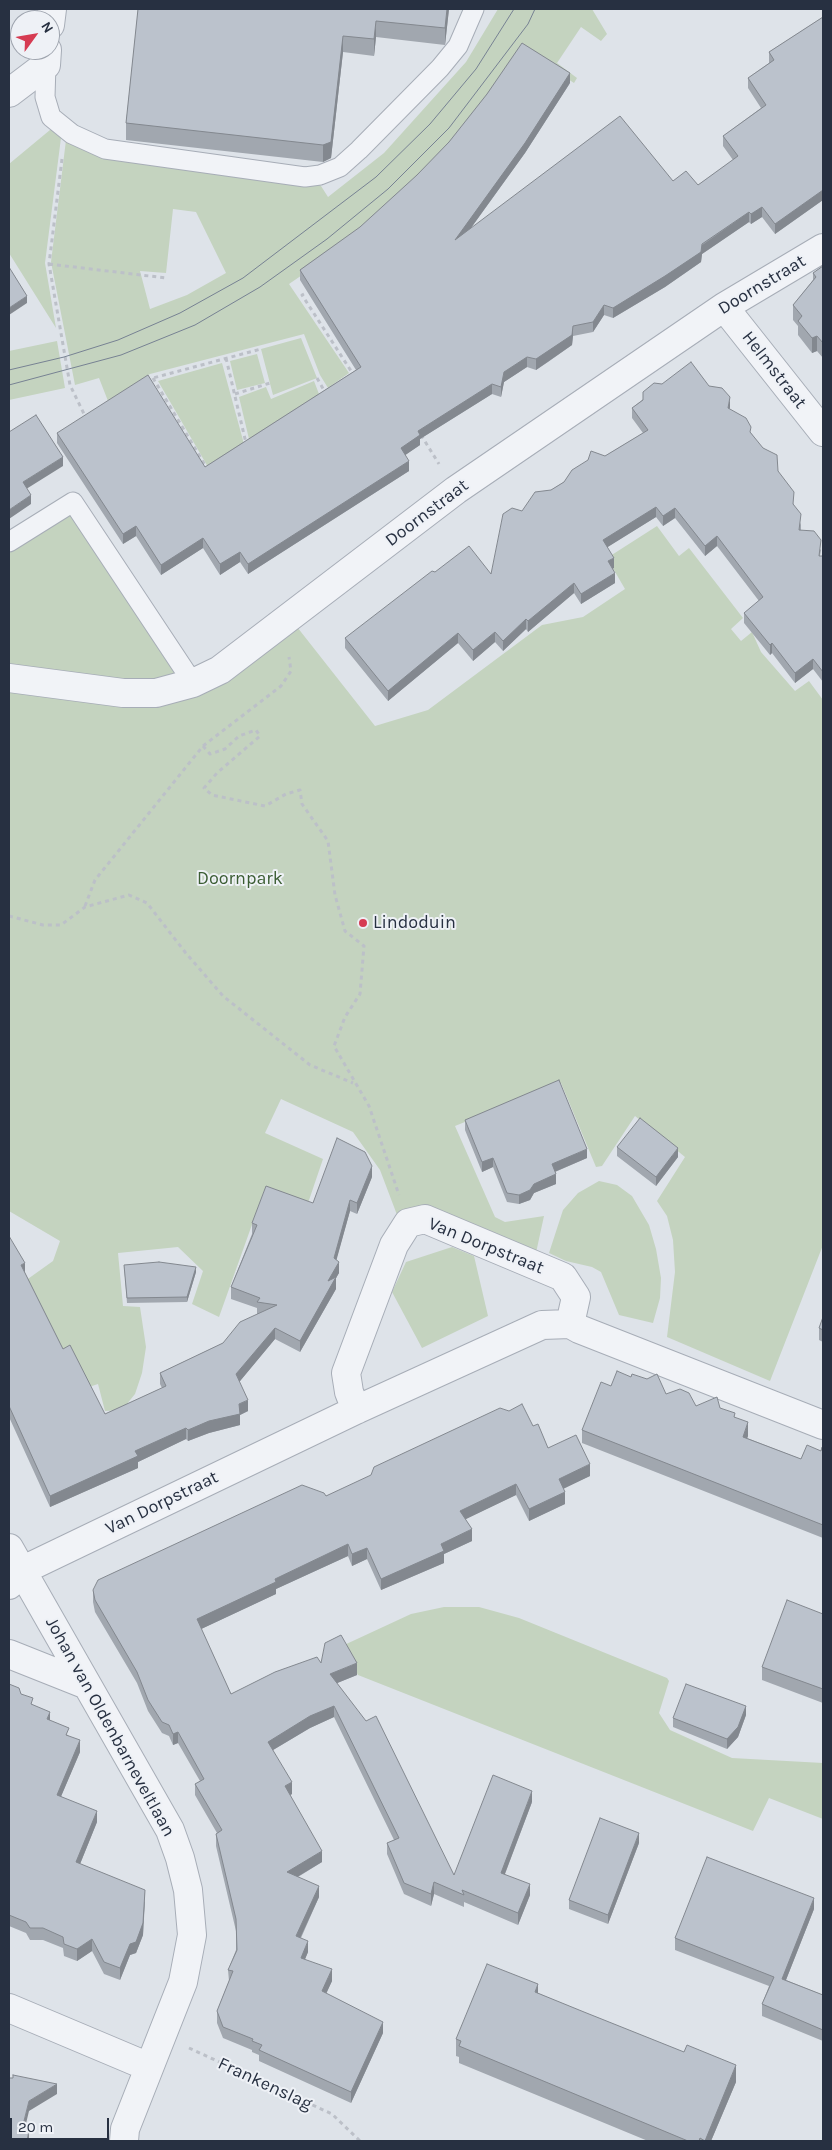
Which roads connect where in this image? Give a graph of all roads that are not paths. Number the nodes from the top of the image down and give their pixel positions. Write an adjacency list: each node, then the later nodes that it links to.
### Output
1 (474, 9): 3 (lane)
2 (44, 60): 4 (street)
3 (46, 60)
4 (9, 93)
5 (823, 248): 6 (street, Doornstraat)
6 (724, 307): 7 (street, Helmstraat); 10 (street, Doornstraat)
7 (823, 432)
8 (9, 542): 10 (lane)
9 (9, 678): 10 (street, Doornstraat)
10 (193, 683)
11 (570, 1324): 12 (street, Van Dorpstraat); 12 (street, Van Dorpstraat); 13 (street, Van Dorpstraat)
12 (356, 1410): 14 (street, Van Dorpstraat)
13 (823, 1425)
14 (13, 1568): 16 (street, Johan van Oldenbarneveltlaan)
15 (9, 1654): 16 (street)
16 (87, 1685): 18 (street, Johan van Oldenbarneveltlaan)
17 (9, 2008): 18 (street)
18 (149, 2067): 19 (street, Johan van Oldenbarneveltlaan)
19 (124, 2141)

